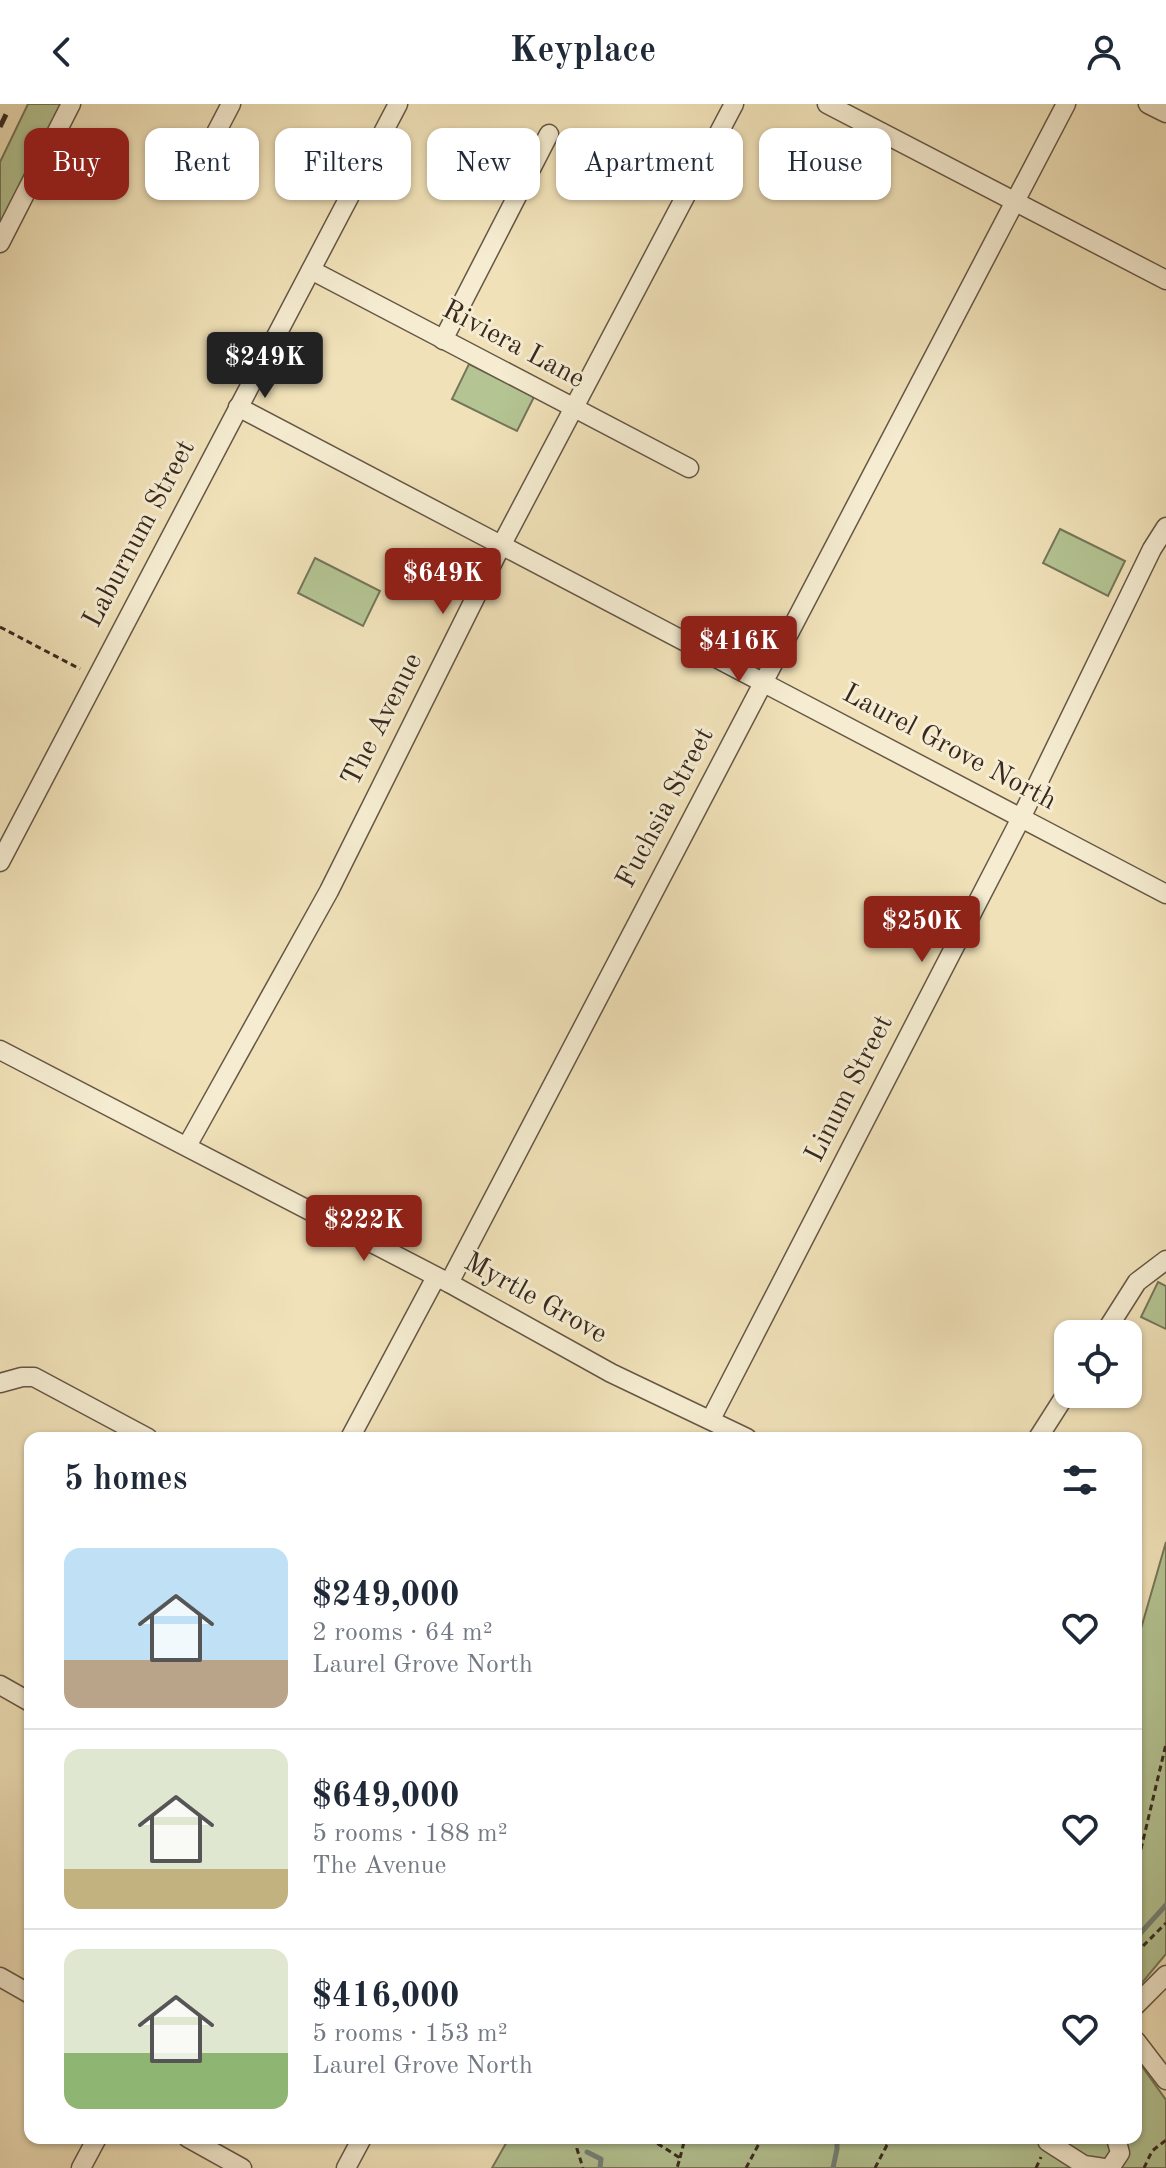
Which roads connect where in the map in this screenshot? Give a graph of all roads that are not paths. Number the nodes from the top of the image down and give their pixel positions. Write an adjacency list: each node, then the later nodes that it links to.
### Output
1 (71, 104): 12 (street)
2 (231, 104): 9 (street)
3 (398, 104): 13 (street, Laburnum Street)
4 (734, 104): 17 (street, The Avenue)
5 (827, 104): 11 (street)
6 (1066, 104): 11 (street, Fuchsia Street)
7 (1148, 104): 8 (street)
8 (1166, 113)
9 (218, 128)
10 (549, 134): 15 (street)
11 (1014, 202): 14 (street); 22 (street, Fuchsia Street)
12 (0, 243)
13 (311, 270): 15 (street, Riviera Lane); 16 (street, Laburnum Street)
14 (1166, 280)
15 (443, 340): 17 (street, Riviera Lane)
16 (238, 407): 20 (street, Laurel Grove North); 24 (street, Laburnum Street)
17 (573, 409): 18 (street, Riviera Lane); 20 (street, The Avenue)
18 (689, 468)
19 (1166, 527): 21 (street, Linum Street)
20 (502, 544): 22 (street, Laurel Grove North); 27 (street, The Avenue)
21 (1159, 553): 23 (street, Linum Street)
22 (764, 683): 23 (street, Laurel Grove North); 29 (street, Fuchsia Street)
23 (1021, 818): 25 (street, Laurel Grove North); 33 (street, Linum Street)
24 (0, 862)
25 (1166, 894)
26 (0, 1050): 27 (street, Myrtle Grove)
27 (187, 1146): 29 (street, Myrtle Grove)
28 (1166, 1260): 30 (street)
29 (443, 1280): 33 (street, Myrtle Grove); 35 (street, Fuchsia Street)
30 (1113, 1320)
31 (0, 1383): 34 (street)
32 (1057, 1408): 37 (street)
33 (711, 1419): 36 (street, Myrtle Grove)
34 (137, 1432)
35 (354, 1432)
36 (736, 1432)
37 (1042, 1432)
38 (0, 1685): 39 (street)
39 (24, 1699)
40 (0, 1977): 42 (street)
41 (1160, 1981): 43 (street); 44 (street)
42 (24, 1991)
43 (1142, 1999)
44 (1166, 2003)
45 (1142, 2049): 46 (street)
46 (1166, 2080)
47 (94, 2144): 52 (street)
48 (199, 2144): 53 (street)
49 (359, 2144): 54 (street)
50 (1051, 2144): 55 (street)
51 (1118, 2144): 56 (street)
52 (81, 2168)
53 (242, 2168)
54 (346, 2168)
55 (1104, 2168)
56 (1110, 2168)

